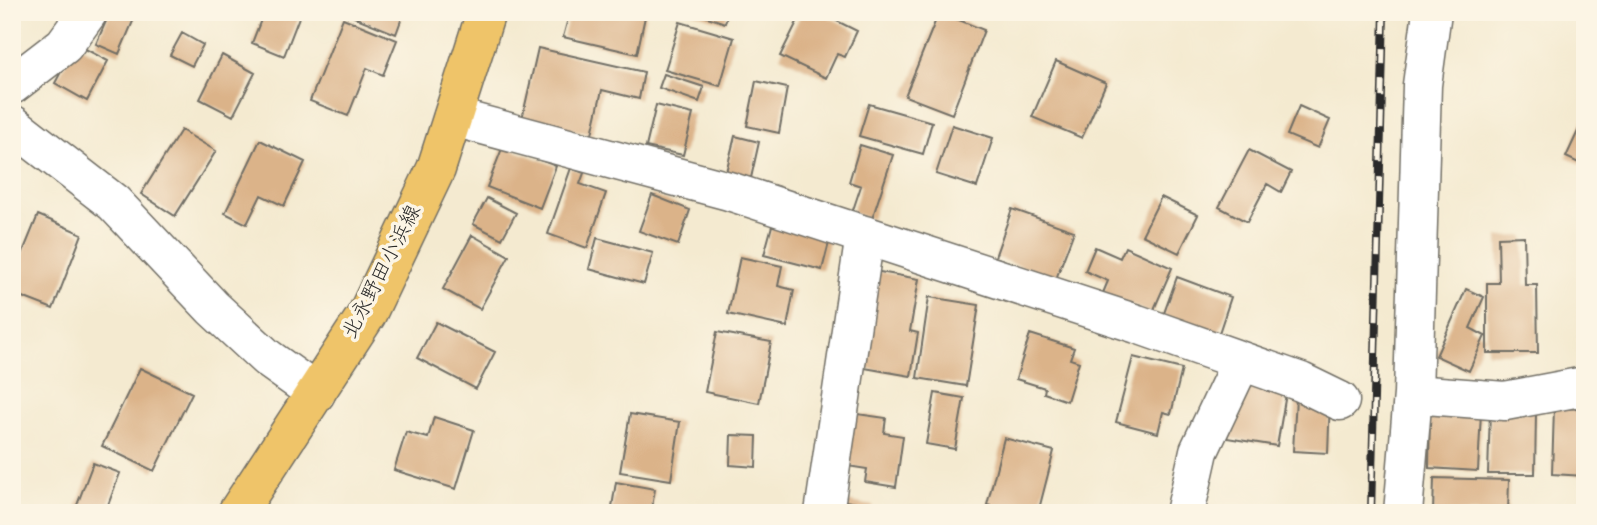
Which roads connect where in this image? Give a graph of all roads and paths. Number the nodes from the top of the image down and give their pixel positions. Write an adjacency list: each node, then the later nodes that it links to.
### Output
1 (88, 12): 4 (street)
2 (486, 12): 5 (main road, 北永野田小浜線)
3 (1432, 12): 11 (street)
4 (12, 85)
5 (453, 117): 7 (street); 10 (main road, 北永野田小浜線)
6 (12, 124): 10 (street)
7 (865, 235): 8 (street); 14 (street)
8 (1241, 362): 12 (street); 15 (street)
9 (1585, 386): 11 (street)
10 (316, 393): 13 (main road, 北永野田小浜線)
11 (1413, 394): 16 (street)
12 (1340, 401)
13 (237, 513)
14 (824, 513)
15 (1185, 513)
16 (1402, 513)

